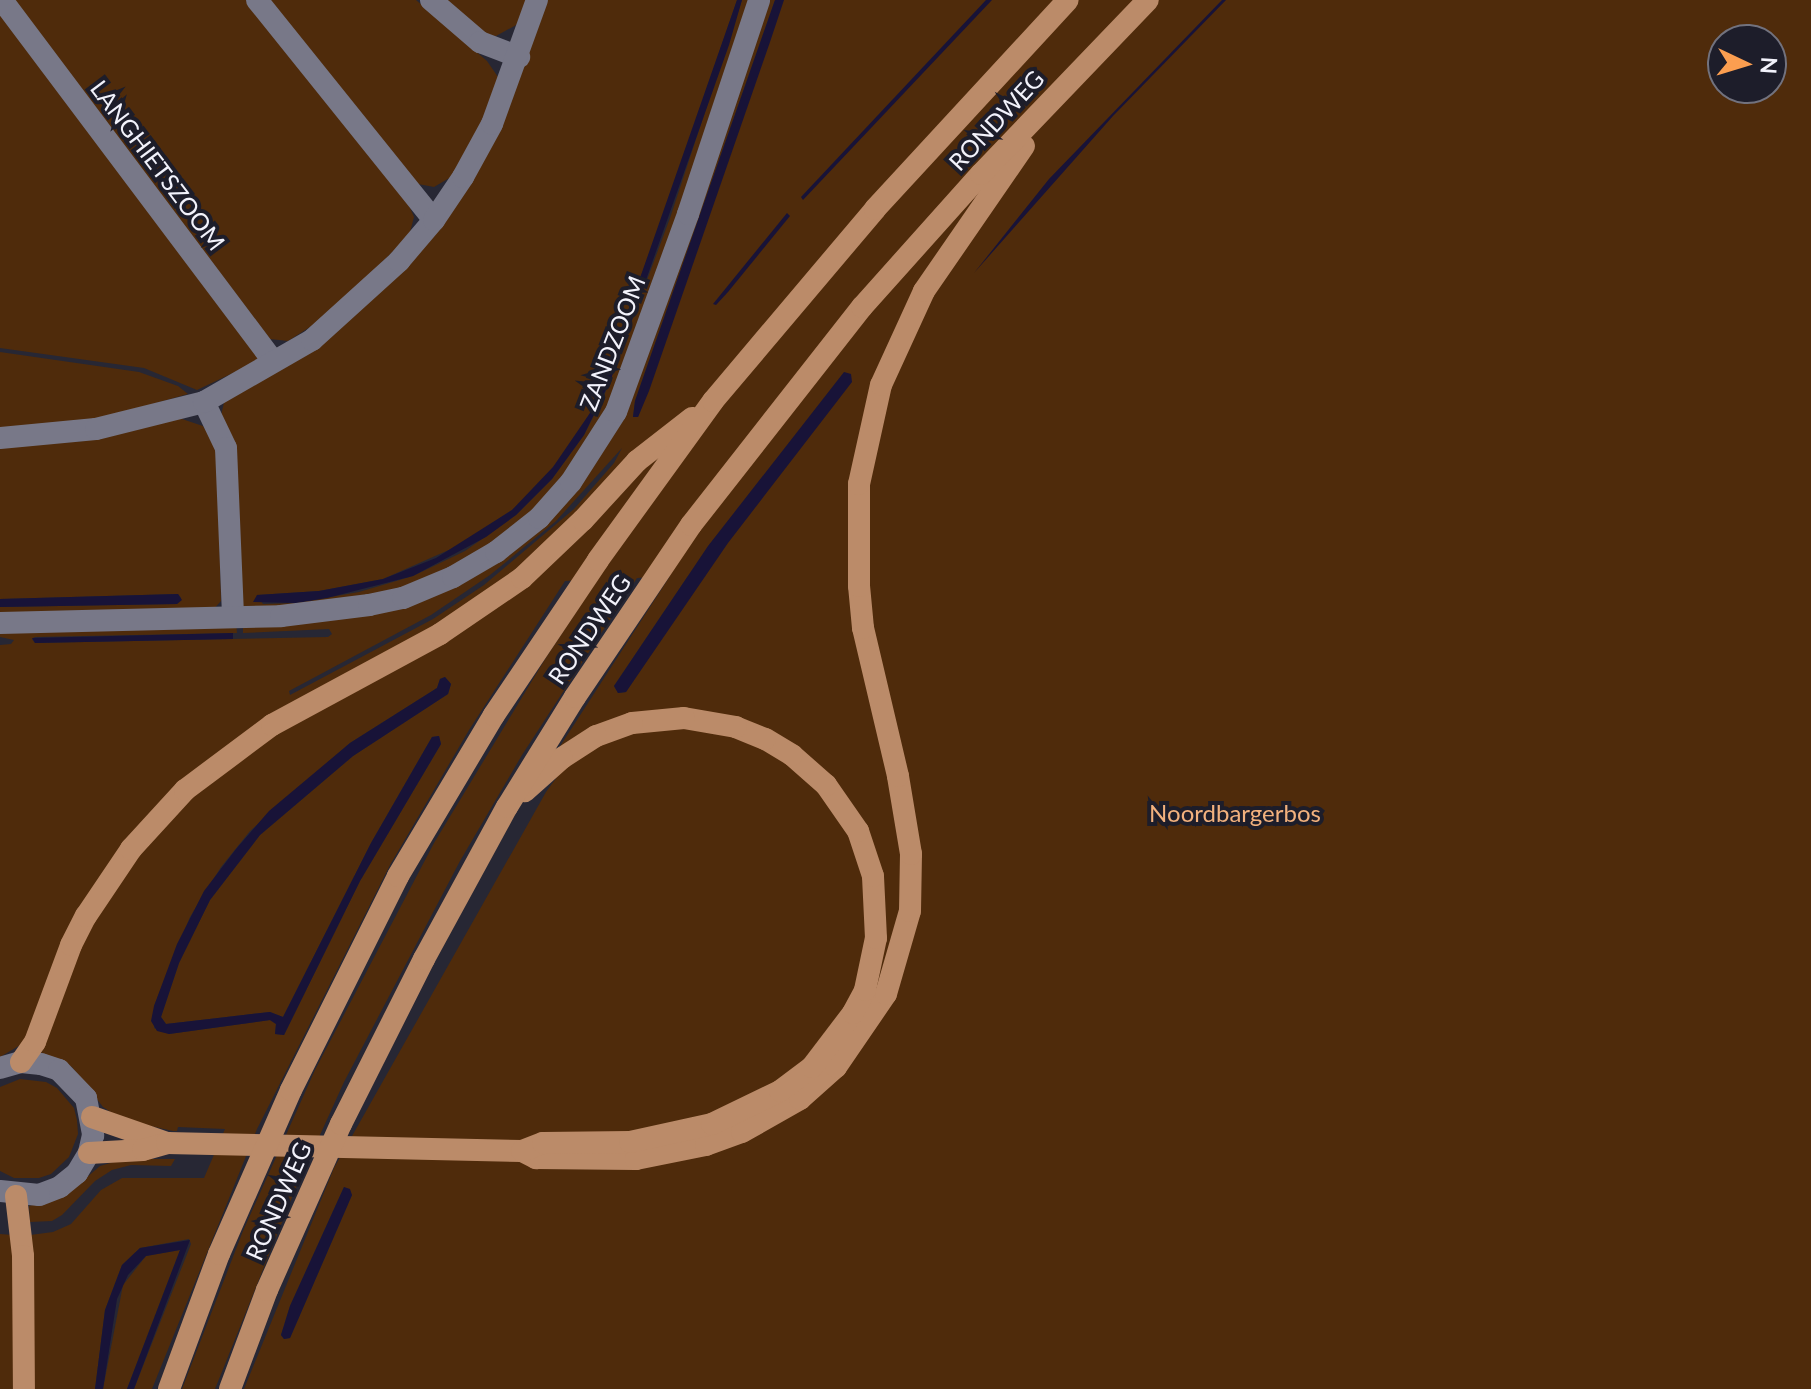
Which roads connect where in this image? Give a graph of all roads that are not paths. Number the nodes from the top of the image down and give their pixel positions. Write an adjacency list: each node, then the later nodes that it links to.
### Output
1 (2, 0): 11 (street, LANGHIETSZOOM)
2 (257, 0): 10 (street)
3 (431, 0): 8 (street)
4 (537, 0): 8 (street)
5 (759, 0): 15 (street, ZANDZOOM)
6 (1068, 0): 12 (main road, RONDWEG)
7 (1148, 0): 9 (main road, RONDWEG)
8 (519, 57): 10 (street)
9 (1076, 73): 17 (main road, RONDWEG); 21 (main road)
10 (434, 220): 11 (street)
11 (273, 361): 13 (street)
12 (713, 401): 18 (main road); 25 (main road, RONDWEG)
13 (204, 402): 14 (street); 15 (street)
14 (0, 438)
15 (233, 617): 16 (street, ZANDZOOM)
16 (0, 623)
17 (507, 807): 21 (main road); 26 (main road, RONDWEG)
18 (11, 1065): 19 (street)
19 (92, 1117): 20 (main road); 22 (street)
20 (176, 1144): 21 (main road); 22 (main road)
21 (533, 1150)
22 (89, 1153): 23 (street)
23 (8, 1193): 24 (main road)
24 (24, 1389)
25 (169, 1389)
26 (230, 1389)

